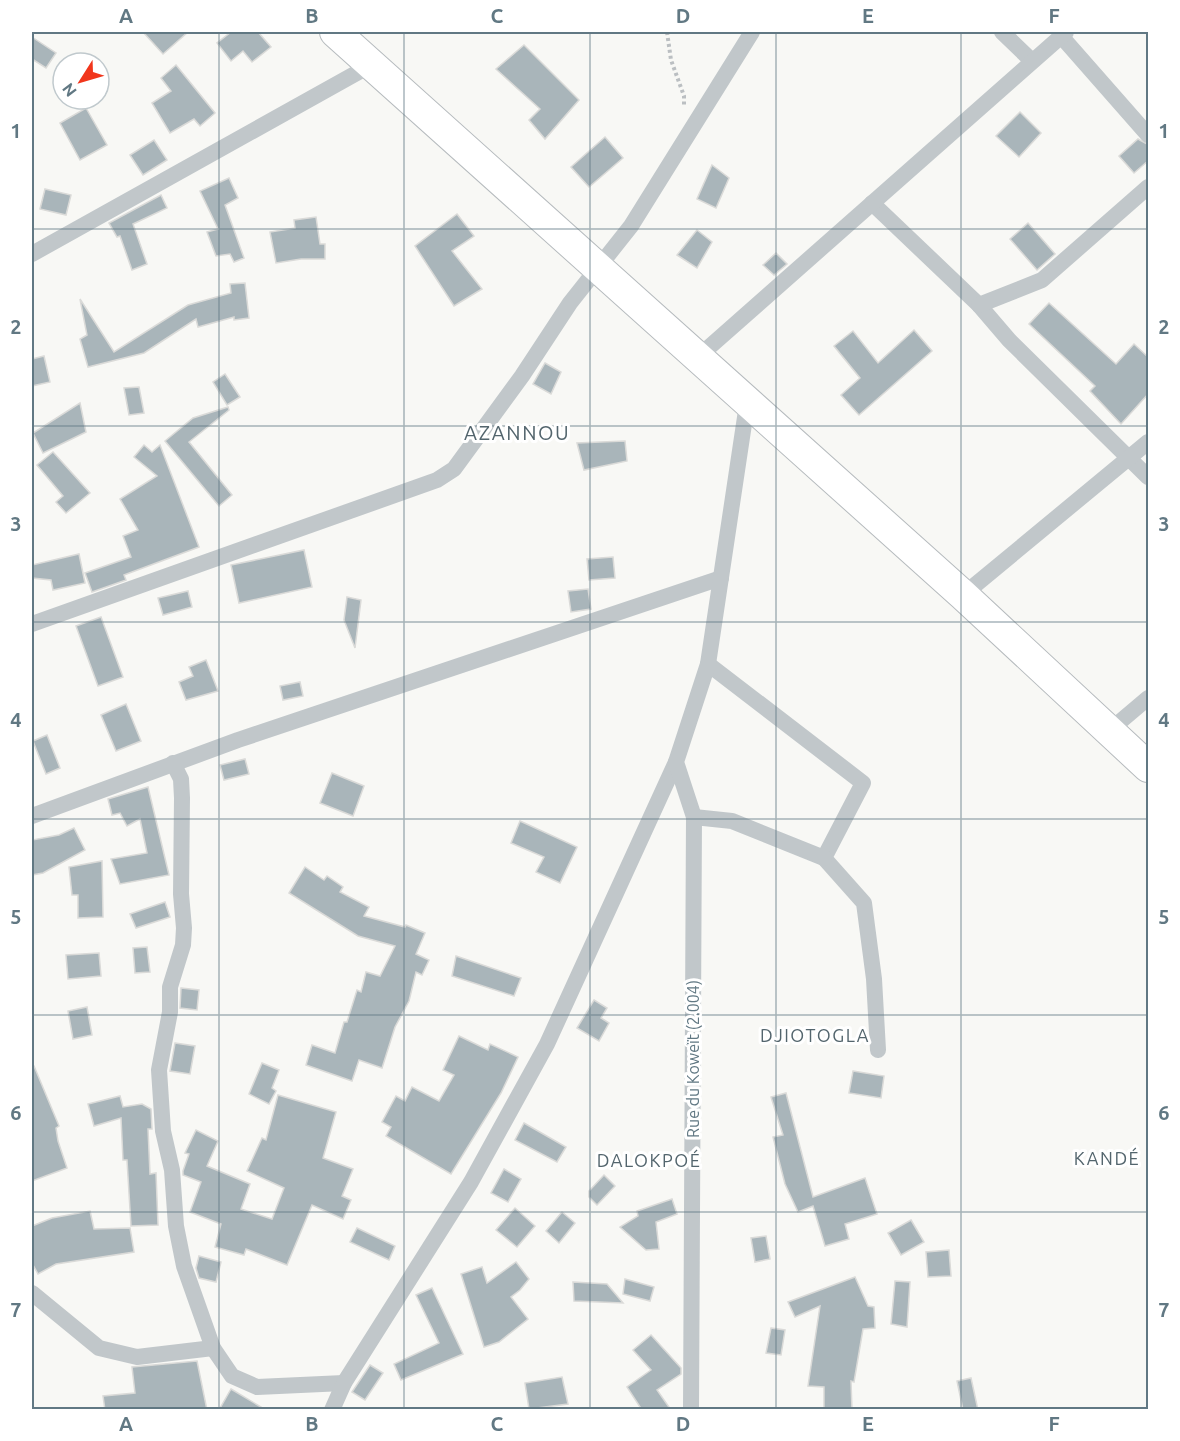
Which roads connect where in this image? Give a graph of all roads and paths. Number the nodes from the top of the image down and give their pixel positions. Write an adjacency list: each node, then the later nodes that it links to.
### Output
1 (335, 32): 7 (highway)
2 (667, 32): 9 (path)
3 (752, 32): 9 (street)
4 (1002, 32): 6 (street)
5 (1063, 34): 6 (street); 8 (street)
6 (1032, 61): 11 (street)
7 (371, 65): 12 (street); 13 (highway)
8 (1149, 135)
9 (685, 136): 13 (street)
10 (1149, 187): 14 (street)
11 (872, 203): 14 (street); 15 (street)
12 (32, 254)
13 (598, 267): 15 (highway); 22 (street)
14 (979, 305): 18 (street)
15 (698, 357): 16 (highway)
16 (747, 404): 20 (street); 21 (highway)
17 (1149, 442): 18 (street)
18 (1127, 457): 19 (street); 21 (street)
19 (1149, 477)
20 (721, 579): 23 (street); 27 (street)
21 (963, 595): 25 (highway)
22 (32, 624)
23 (708, 664): 26 (street); 31 (street)
24 (1149, 698): 25 (street)
25 (1109, 731): 28 (highway)
26 (676, 762): 30 (street, Rue du Koweït (2.004)); 35 (street)
27 (173, 763): 29 (street); 34 (street)
28 (1149, 766)
29 (32, 816)
30 (694, 817): 31 (street); 37 (street, Rue du Koweït (2.004))
31 (824, 858): 32 (street)
32 (878, 1050)
33 (32, 1293): 34 (street)
34 (213, 1348): 35 (street)
35 (344, 1383): 36 (street)
36 (332, 1410)
37 (691, 1410)

